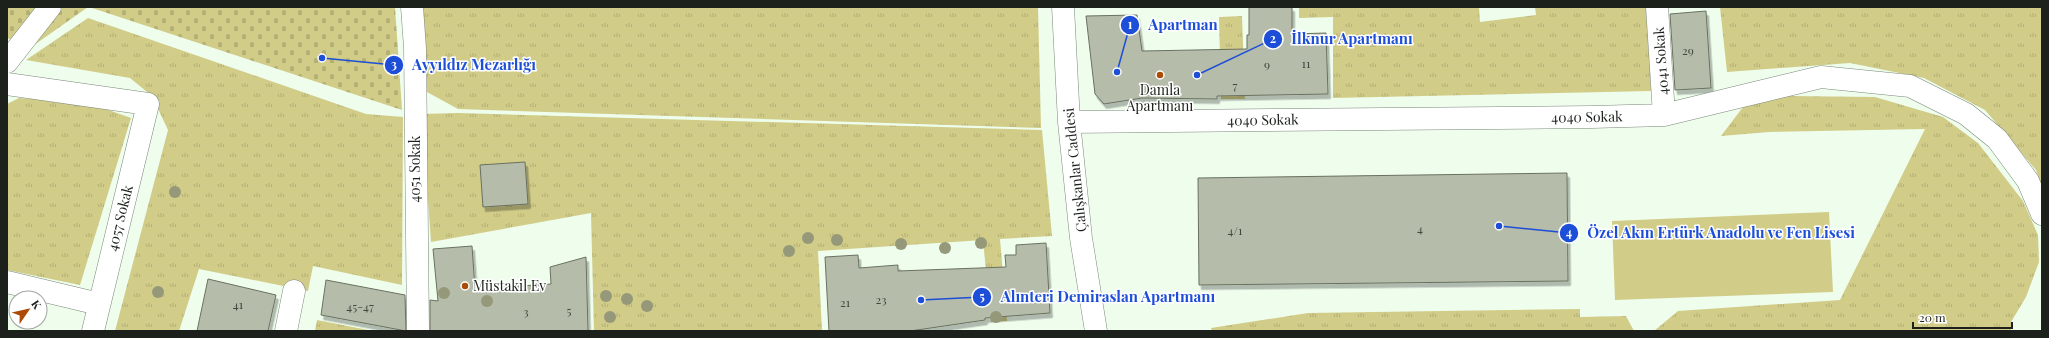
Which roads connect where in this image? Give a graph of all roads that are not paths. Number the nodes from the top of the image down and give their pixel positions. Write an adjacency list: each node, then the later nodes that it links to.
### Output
1 (50, 7): 5 (street)
2 (412, 7): 15 (street, 4051 Sokak)
3 (1657, 7): 7 (street, 4041 Sokak)
4 (1065, 10): 8 (street, Çalışkanlar Caddesi)
5 (7, 62)
6 (7, 84): 12 (street, 4057 Sokak)
7 (1664, 115): 8 (street, 4040 Sokak); 9 (street, 4040 Sokak)
8 (1069, 122): 16 (street, Çalışkanlar Caddesi)
9 (2042, 214)
10 (7, 282): 12 (street)
11 (294, 292): 14 (street)
12 (99, 304): 13 (street, 4057 Sokak)
13 (93, 331)
14 (286, 331)
15 (418, 331)
16 (1096, 331)

